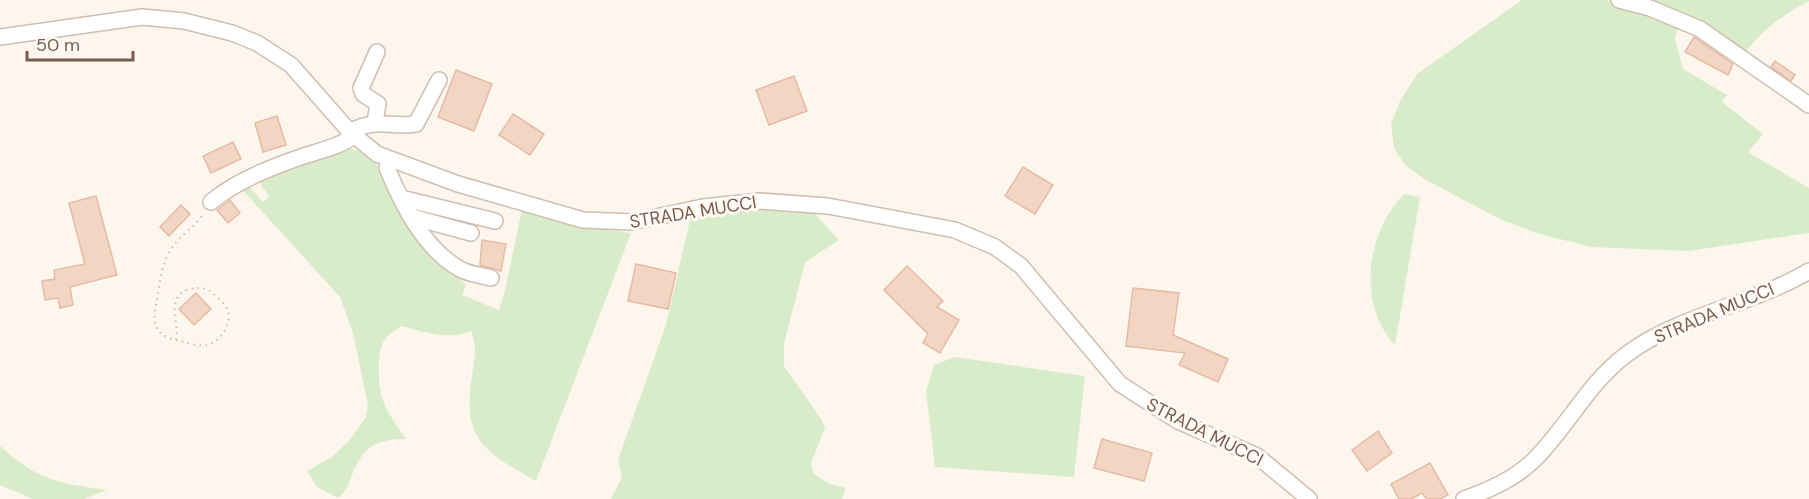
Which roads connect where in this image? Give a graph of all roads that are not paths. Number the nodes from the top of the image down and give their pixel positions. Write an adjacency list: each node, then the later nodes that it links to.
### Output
1 (1619, 0): 5 (street)
2 (0, 38): 7 (street, STRADA MUCCI)
3 (377, 52): 6 (street)
4 (439, 80): 6 (street)
5 (1809, 105)
6 (375, 122): 7 (street)
7 (352, 134): 8 (street, STRADA MUCCI); 10 (street)
8 (389, 160): 9 (street); 16 (street, STRADA MUCCI)
9 (401, 198): 11 (street); 12 (street)
10 (211, 202)
11 (412, 216): 13 (street); 15 (street)
12 (495, 221)
13 (471, 233)
14 (1809, 271): 17 (street, STRADA MUCCI)
15 (491, 278)
16 (1310, 499)
17 (1464, 499)

